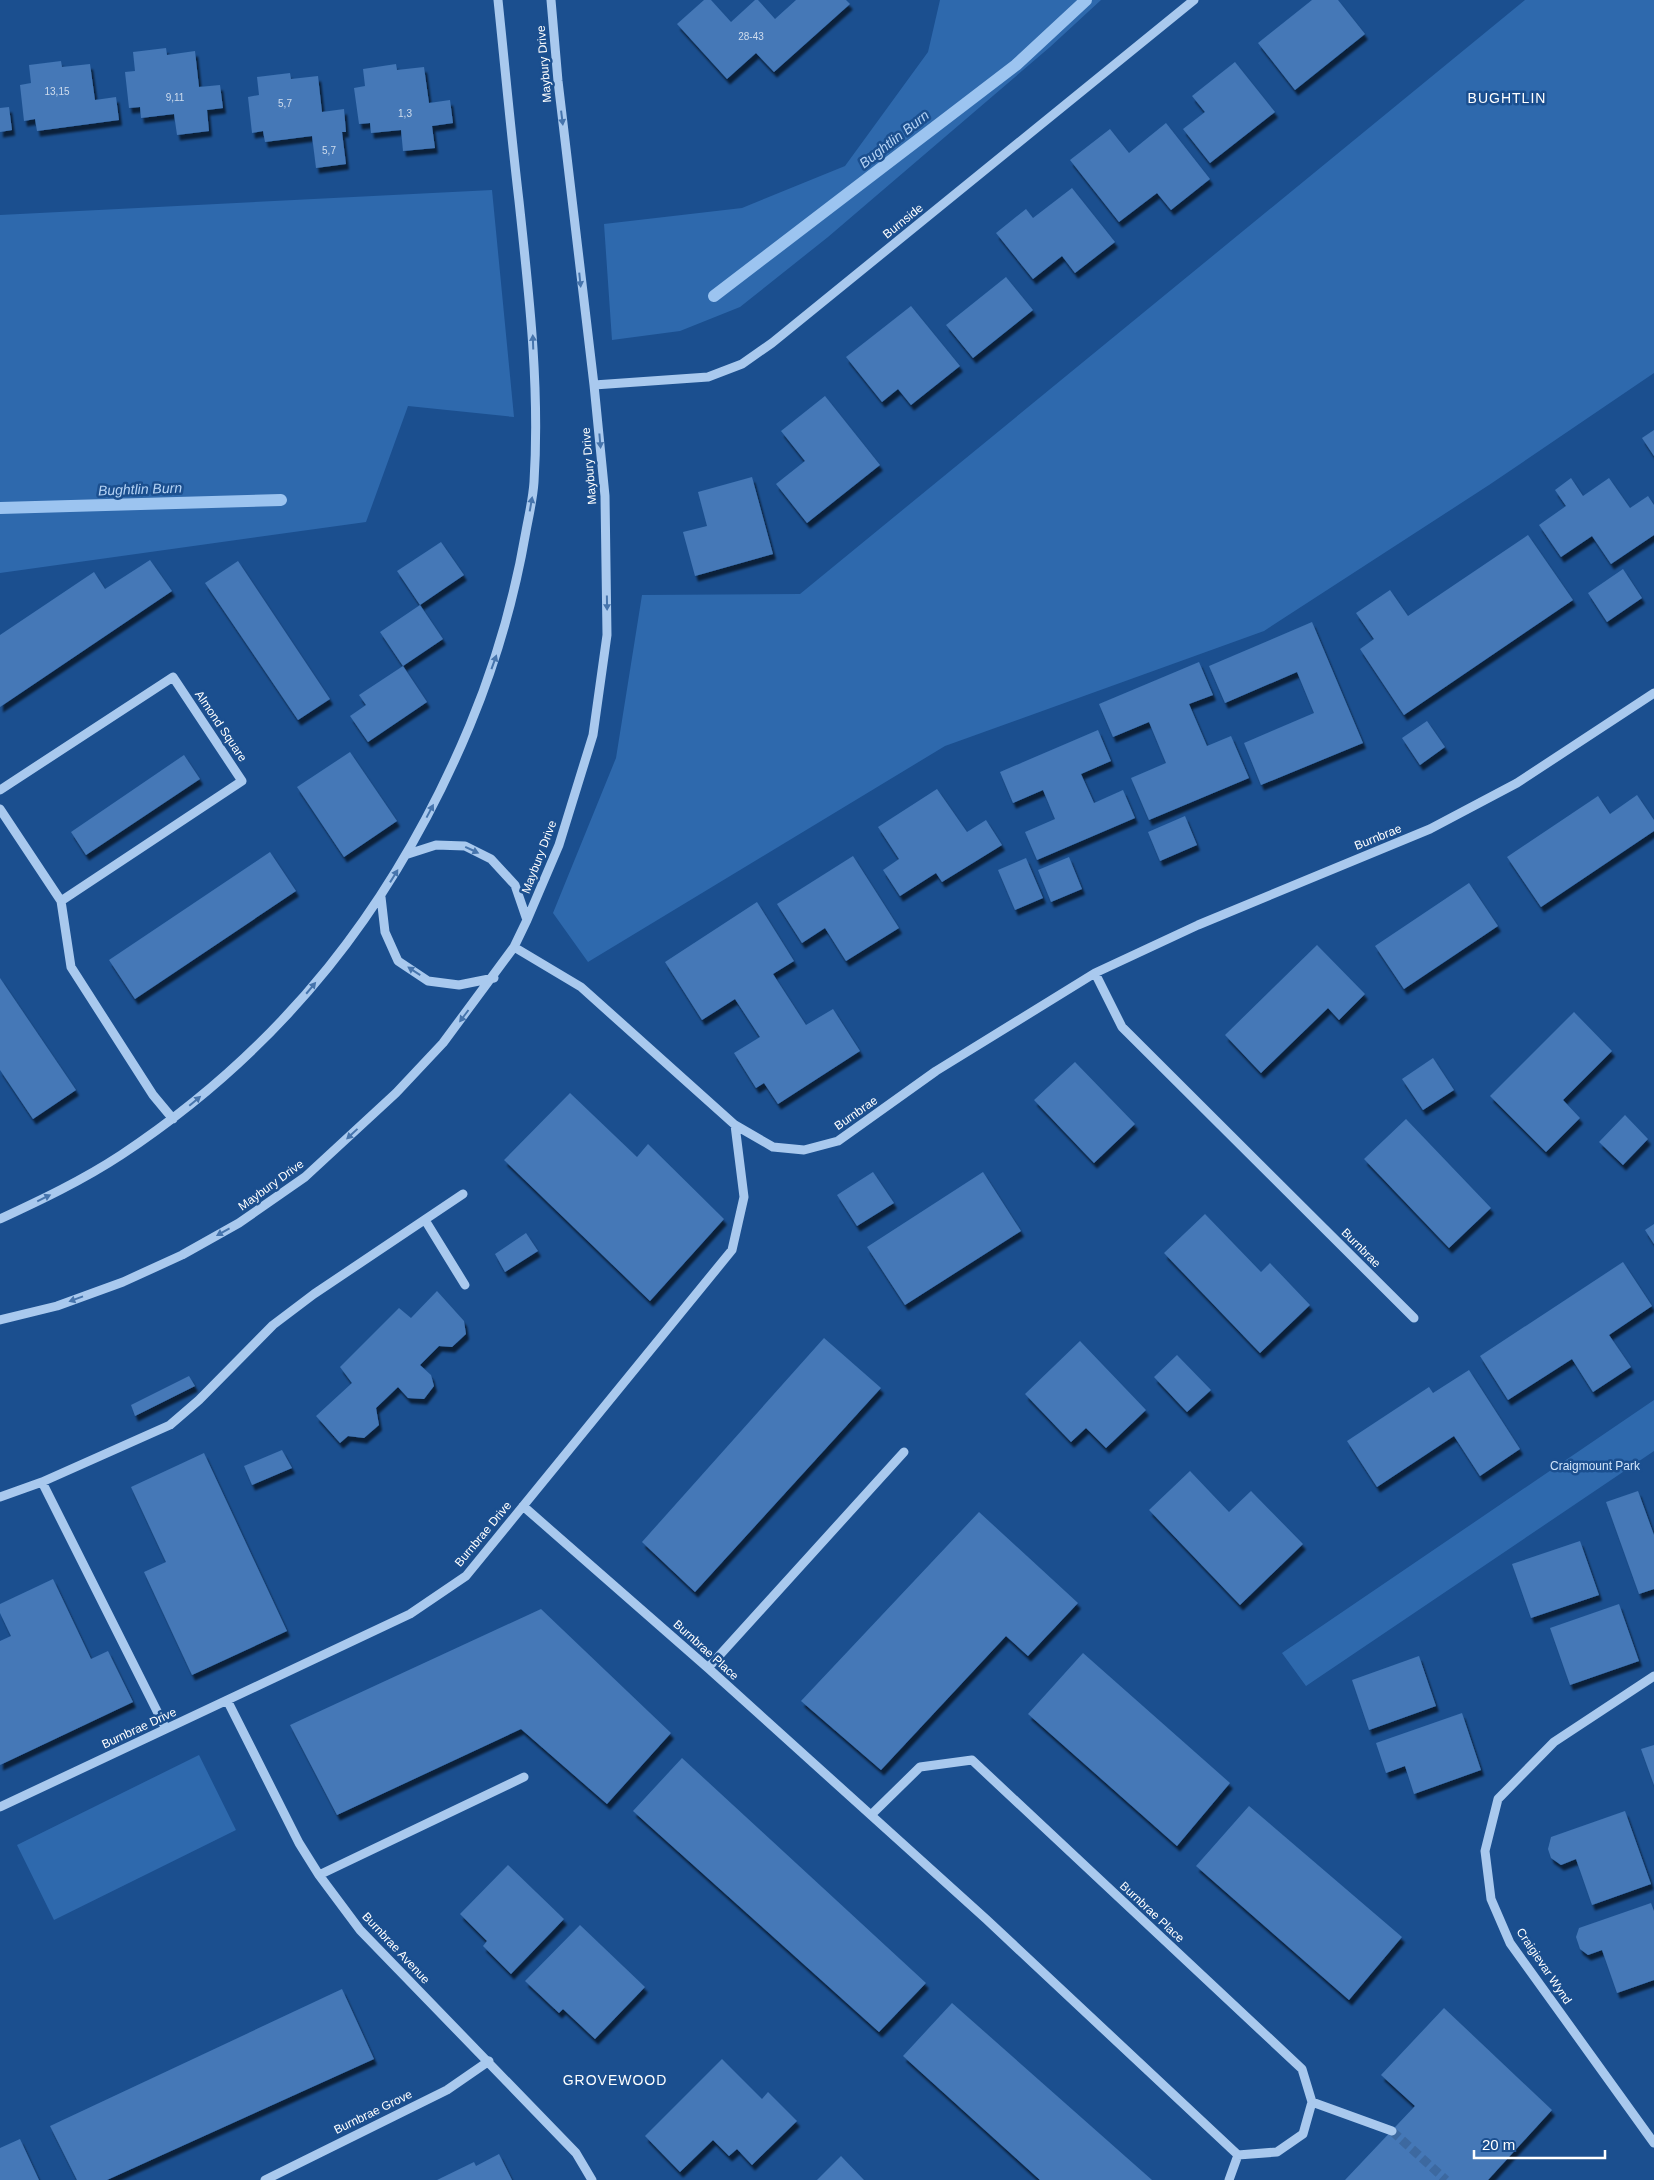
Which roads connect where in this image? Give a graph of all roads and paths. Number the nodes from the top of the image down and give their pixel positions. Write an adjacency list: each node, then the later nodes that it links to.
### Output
1 (498, 0): 8 (street, one-way to 1)
2 (551, 0): 4 (street, Maybury Drive, one-way to 4)
3 (1194, 0): 4 (street, Burnside)
4 (594, 385): 11 (street, Maybury Drive, one-way to 11)
5 (1654, 693): 13 (street, Burnbrae)
6 (0, 790): 10 (street, Almond Square)
7 (0, 809): 10 (street)
8 (408, 854): 9 (street, one-way to 8); 11 (street, Maybury Drive, one-way to 11)
9 (381, 898): 14 (street, one-way to 9); 15 (street, one-way to 9)
10 (61, 901): 15 (street)
11 (527, 920): 12 (street, Maybury Drive)
12 (514, 947): 14 (street, Maybury Drive); 16 (street, Burnbrae)
13 (1095, 973): 16 (street, Burnbrae); 21 (street, Burnbrae)
14 (494, 978): 22 (street, Maybury Drive, one-way to 22)
15 (173, 1119): 18 (street, one-way to 15)
16 (735, 1125): 26 (street, Burnbrae Drive)
17 (463, 1194): 19 (street)
18 (0, 1219)
19 (425, 1220): 20 (street); 24 (street)
20 (465, 1285)
21 (1414, 1318)
22 (0, 1320)
23 (904, 1452): 27 (street)
24 (42, 1482): 25 (street); 30 (street)
25 (0, 1496)
26 (523, 1506): 27 (street, Burnbrae Place); 29 (street, Burnbrae Drive)
27 (708, 1668): 33 (street, Burnbrae Place)
28 (1654, 1676): 38 (street, Craigievar Wynd)
29 (227, 1700): 30 (street, Burnbrae Drive); 34 (street, Burnbrae Avenue)
30 (166, 1729): 32 (street, Burnbrae Drive)
31 (524, 1777): 34 (street)
32 (0, 1807)
33 (871, 1815): 36 (street, Burnbrae Place); 39 (street, Burnbrae Place)
34 (319, 1875): 35 (street, Burnbrae Avenue)
35 (489, 2061): 40 (street, Burnbrae Grove); 41 (street, Burnbrae Avenue)
36 (1312, 2102): 37 (street); 39 (street)
37 (1392, 2131)
38 (1654, 2143)
39 (1238, 2156): 42 (street)
40 (265, 2180)
41 (592, 2180)
42 (1229, 2180)

